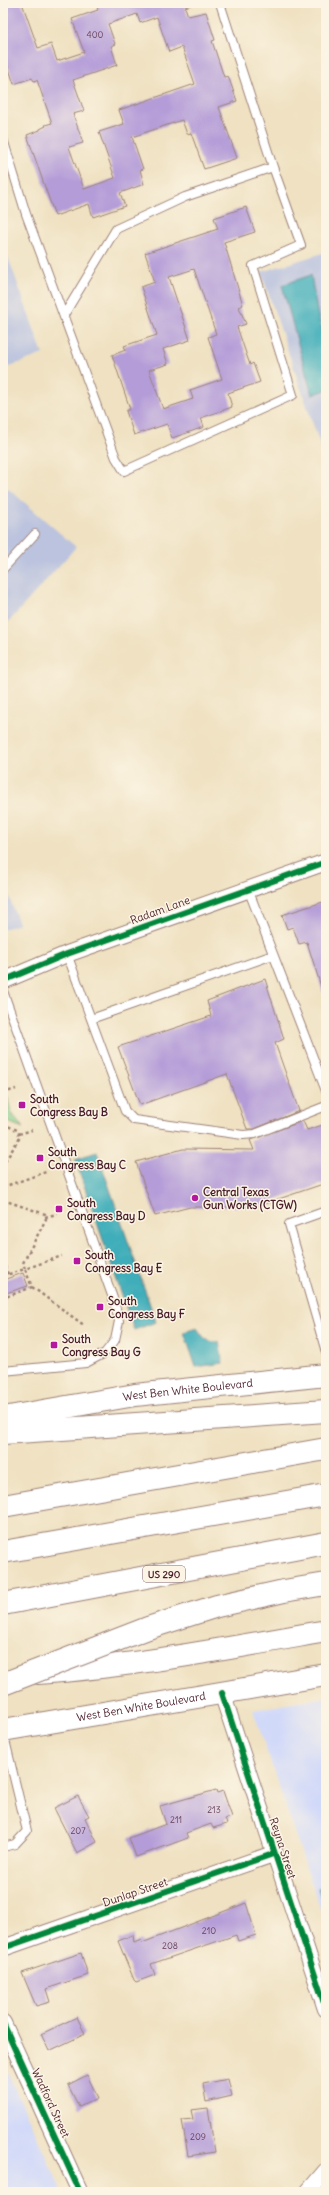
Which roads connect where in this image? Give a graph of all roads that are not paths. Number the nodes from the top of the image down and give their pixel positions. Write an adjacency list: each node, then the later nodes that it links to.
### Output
1 (220, 3): 3 (lane)
2 (3, 139): 4 (lane)
3 (273, 167): 4 (lane); 4 (lane)
4 (64, 315)
5 (35, 534): 6 (lane)
6 (3, 569)
7 (326, 862): 8 (street, Radam Lane)
8 (248, 890): 9 (street, Radam Lane); 10 (lane)
9 (67, 954): 11 (street, Radam Lane); 13 (lane)
10 (273, 955): 13 (lane); 14 (lane)
11 (3, 981)
12 (3, 991): 18 (lane)
13 (91, 1019): 15 (lane)
14 (326, 1091)
15 (326, 1106)
16 (326, 1211): 17 (lane)
17 (326, 1352)
18 (3, 1371)
19 (326, 1375): 21 (main road, West Ben White Boulevard)
20 (326, 1411): 21 (main road)
21 (6, 1419)
22 (326, 1449): 24 (main road)
23 (326, 1495): 26 (main road)
24 (3, 1506)
25 (326, 1544): 28 (main road, US 290)
26 (3, 1552)
27 (326, 1584): 32 (main road, bridge)
28 (3, 1604)
29 (326, 1631): 30 (main road)
30 (3, 1675)
31 (326, 1675): 33 (main road, West Ben White Boulevard)
32 (3, 1684)
33 (222, 1693): 34 (main road, West Ben White Boulevard); 36 (street, Reyna Street)
34 (3, 1731): 35 (lane)
35 (3, 1848)
36 (273, 1854): 37 (street, Dunlap Street); 38 (street, Reyna Street)
37 (3, 1948)
38 (320, 1967): 39 (street, Reyna Street)
39 (326, 2009)
40 (3, 2023): 42 (street, Wadford Street)
41 (326, 2171): 43 (street)
42 (80, 2192)
43 (308, 2192)

